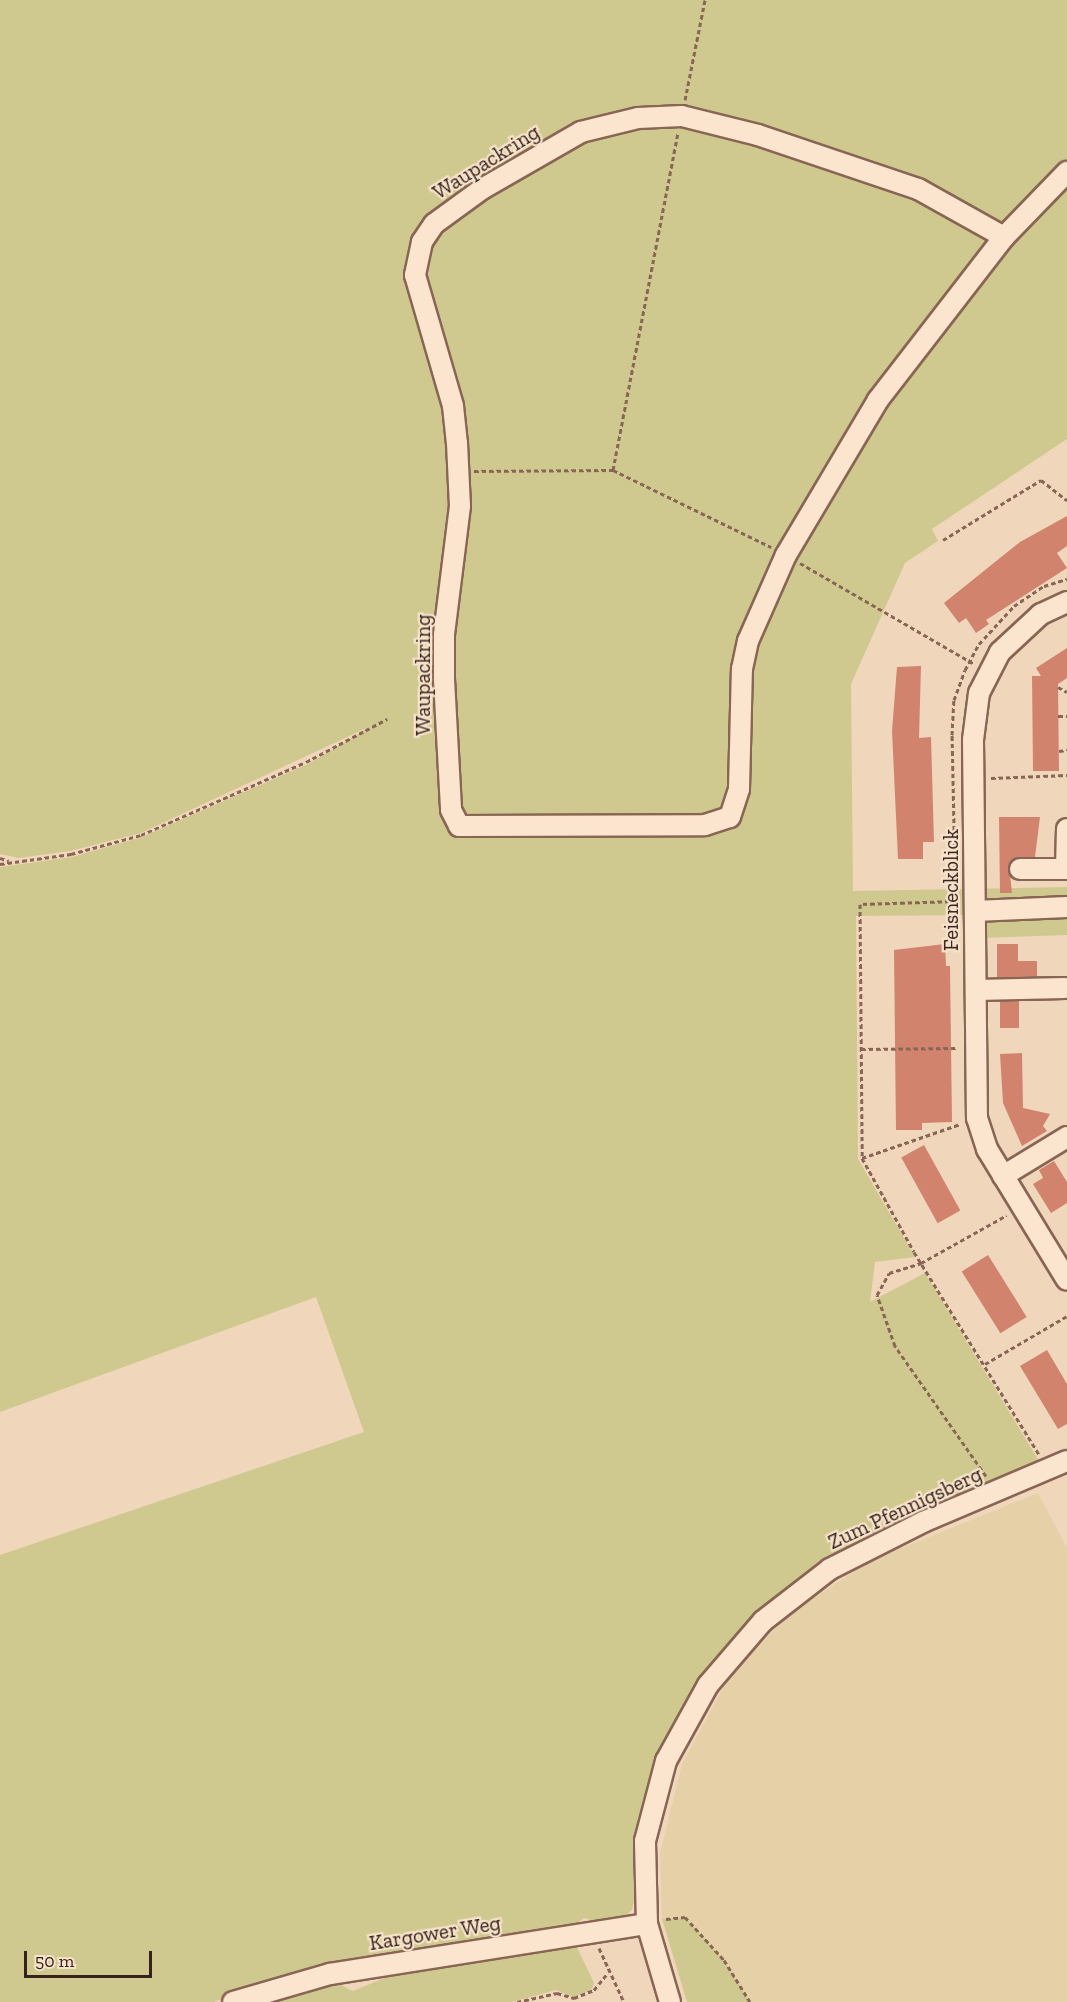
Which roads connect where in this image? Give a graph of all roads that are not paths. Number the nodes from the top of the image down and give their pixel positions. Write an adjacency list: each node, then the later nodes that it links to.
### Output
1 (1067, 172): 2 (street, Waupackring)
2 (1004, 237): 2 (street, Waupackring)
3 (1067, 602): 7 (street, Feisneckblick)
4 (1067, 829): 6 (street)
5 (1020, 869): 6 (street)
6 (1067, 869)
7 (967, 906): 8 (street); 10 (street, Feisneckblick)
8 (1067, 907)
9 (1065, 988): 10 (street)
10 (976, 990): 12 (street, Feisneckblick)
11 (1067, 1137): 12 (street)
12 (1003, 1176): 13 (street, Feisneckblick)
13 (1067, 1280)
14 (1067, 1461): 15 (street, Zum Pfennigsberg)
15 (658, 1924): 16 (street, Kargower Weg); 17 (street, Zum Pfennigsberg)
16 (233, 2002)
17 (670, 2002)

